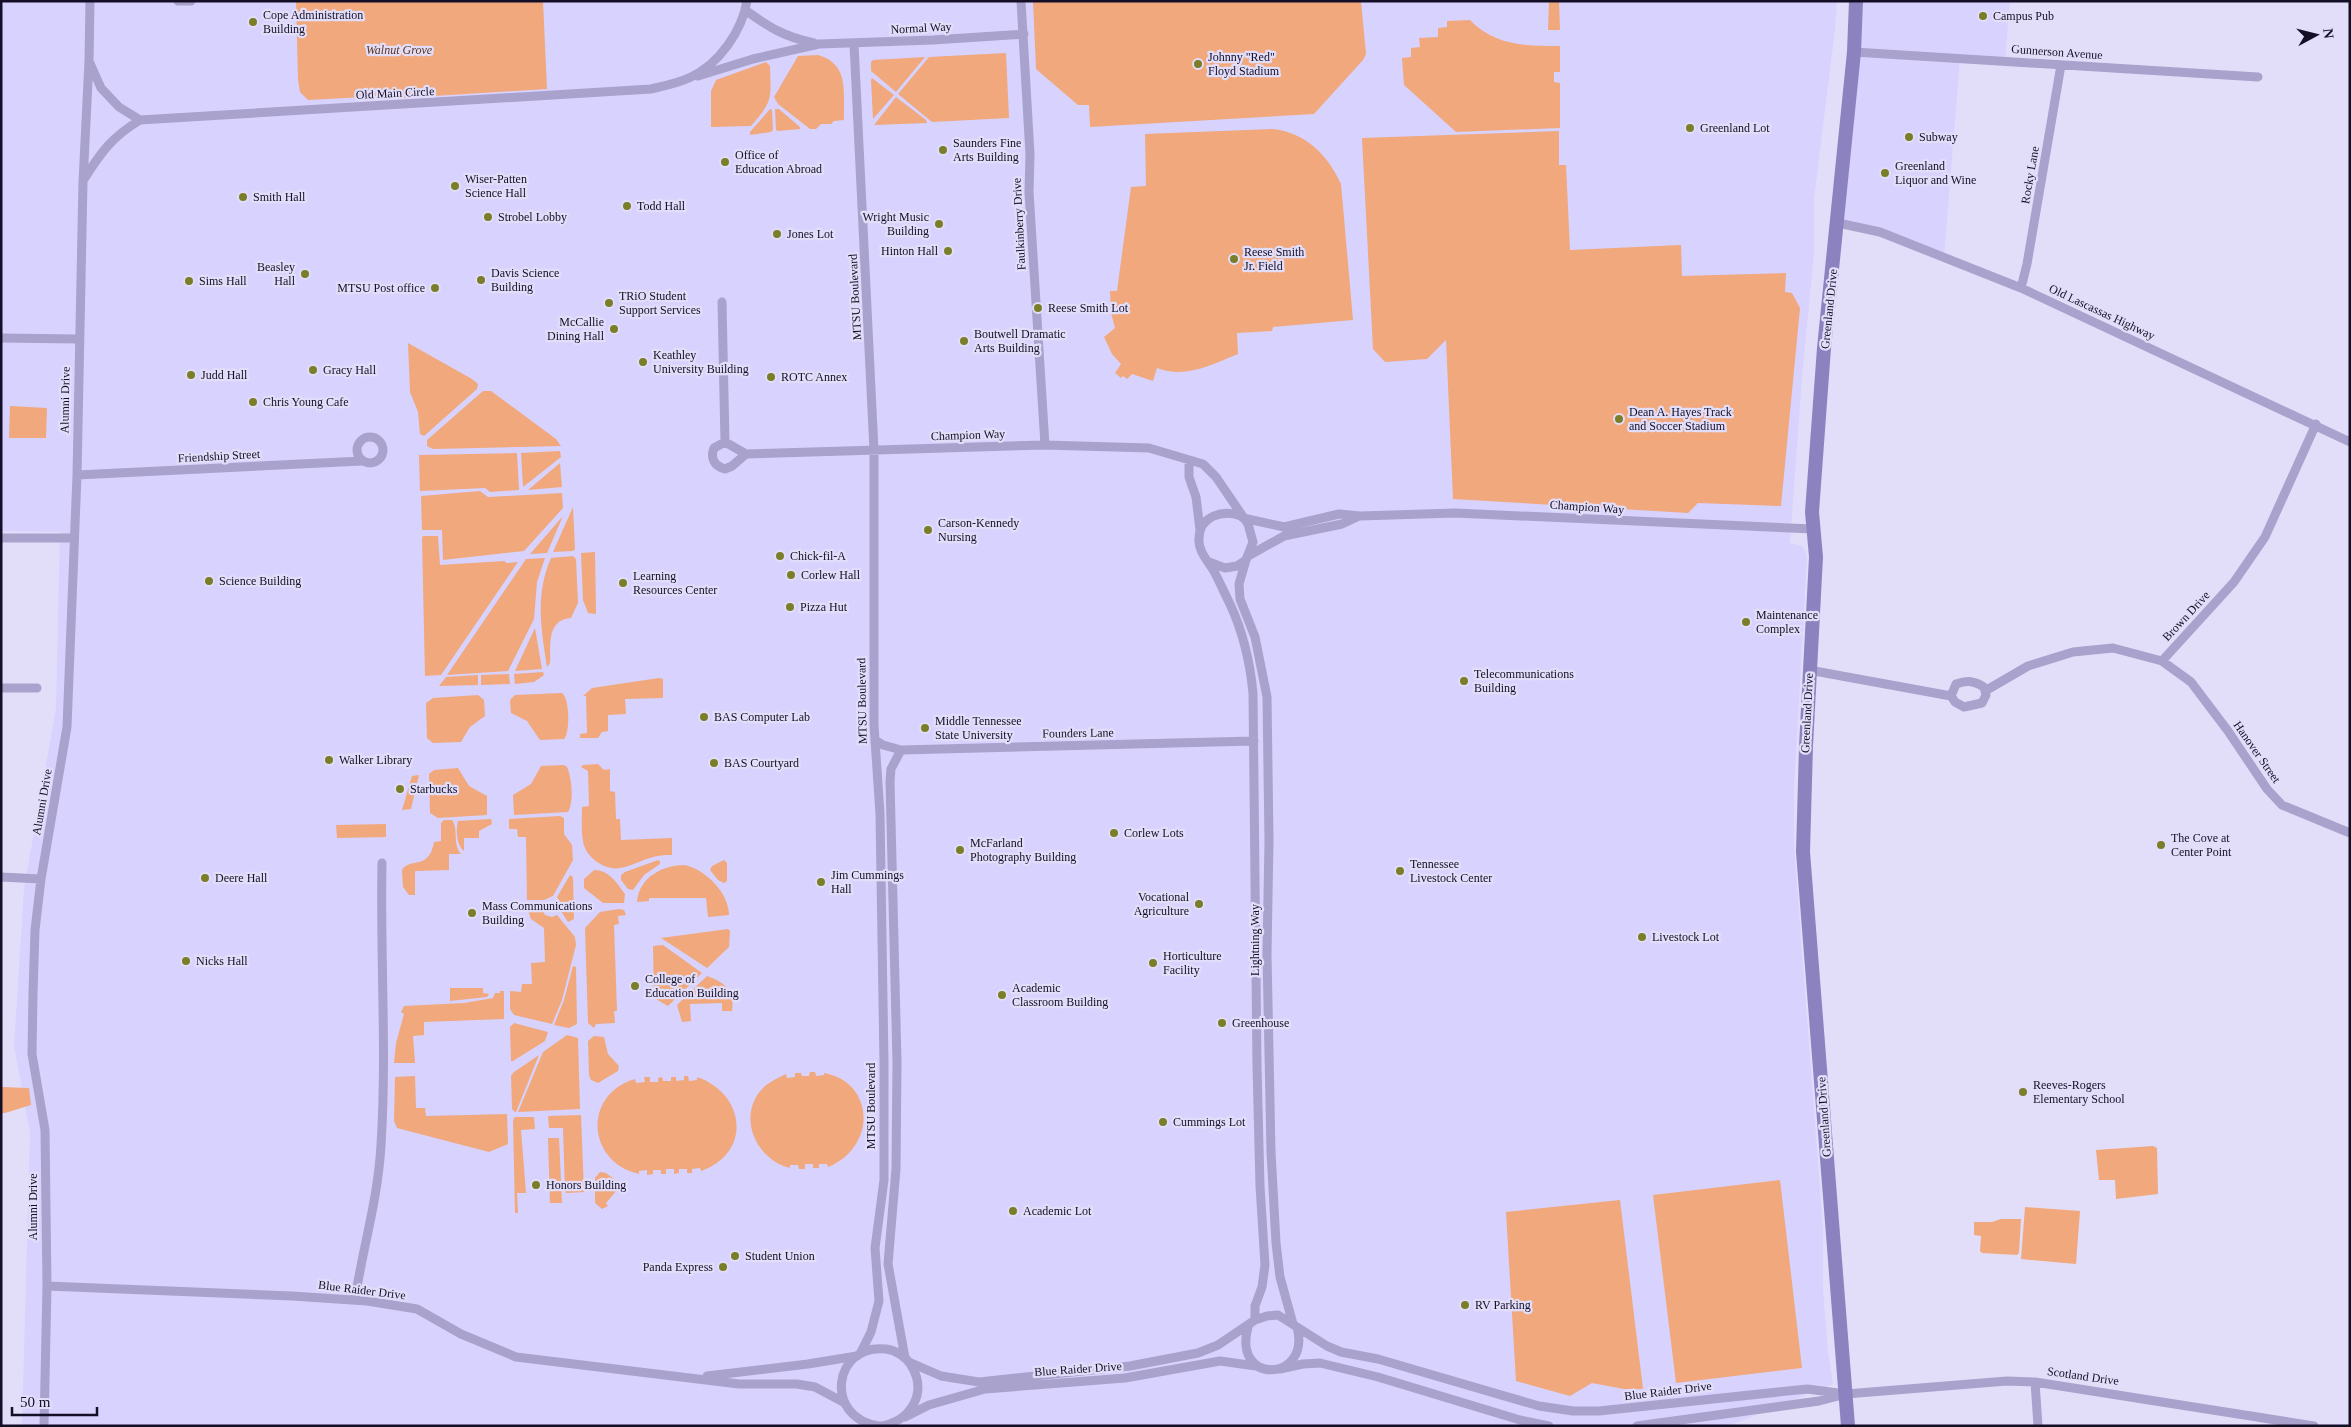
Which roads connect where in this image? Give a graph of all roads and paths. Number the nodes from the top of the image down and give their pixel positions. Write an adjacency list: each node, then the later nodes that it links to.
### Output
1 (90, 1): 11 (street)
2 (178, 1): 3 (street)
3 (190, 1)
4 (1021, 1): 7 (street, Faulkinberry Drive)
5 (1856, 1): 10 (street, Greenland Drive)
6 (746, 6): 8 (street, Normal Way); 13 (street, Old Main Circle)
7 (1024, 34): 9 (street, Normal Way); 25 (street, Faulkinberry Drive)
8 (819, 44): 9 (street, Normal Way); 13 (street, Normal Way)
9 (854, 44): 26 (street, MTSU Boulevard)
10 (1854, 52): 12 (street, Gunnerson Avenue); 17 (street, Greenland Drive)
11 (89, 61): 15 (street); 16 (street, Alumni Drive)
12 (2061, 65): 14 (street, Gunnerson Avenue); 18 (street, Rocky Lane)
13 (693, 77): 15 (street, Old Main Circle)
14 (2258, 78)
15 (140, 120): 16 (street, Alumni Drive)
16 (83, 182): 21 (street, Alumni Drive)
17 (1838, 223): 18 (street, Old Lascassas Highway); 33 (street, Greenland Drive)
18 (2021, 288): 22 (street, Old Lascassas Highway)
19 (722, 302): 23 (street)
20 (1, 338): 21 (street)
21 (78, 338): 30 (street, Alumni Drive)
22 (2316, 424): 24 (street, Old Lascassas Highway); 39 (street, Brown Drive)
23 (725, 442): 27 (street); 27 (street)
24 (2350, 442)
25 (1044, 445): 26 (street, Champion Way); 29 (street, Champion Way)
26 (874, 450): 27 (street, Champion Way); 45 (street, MTSU Boulevard)
27 (746, 454)
28 (362, 461): 30 (street, Friendship Street)
29 (1188, 461): 32 (street, Champion Way); 34 (street)
30 (77, 474): 36 (street, Alumni Drive)
31 (1360, 516): 32 (street, Champion Way); 33 (street, Champion Way); 37 (street, Champion Way)
32 (1242, 517): 34 (street); 37 (street)
33 (1812, 529): 40 (street, Greenland Drive)
34 (1200, 530): 38 (street)
35 (1, 538): 36 (street)
36 (74, 538): 51 (street, Alumni Drive)
37 (1248, 557): 38 (street); 55 (street, Lightning Way)
38 (1207, 560): 46 (street, Lightning Way)
39 (2162, 661): 43 (street); 48 (street, Hanover Street)
40 (1809, 670): 44 (street); 62 (street, Greenland Drive)
41 (1, 688): 42 (street)
42 (37, 688)
43 (1985, 691): 44 (street); 44 (street)
44 (1951, 696)
45 (875, 740): 47 (street, Founders Lane); 56 (street, MTSU Boulevard)
46 (1254, 741): 47 (street, Founders Lane); 54 (street, Lightning Way)
47 (902, 750): 57 (street, MTSU Boulevard)
48 (2350, 833)
49 (382, 863): 53 (street)
50 (1, 877): 51 (street)
51 (41, 880): 52 (street, Alumni Drive)
52 (47, 1286): 53 (street, Blue Raider Drive); 65 (street, Alumni Drive)
53 (355, 1299): 60 (street, Blue Raider Drive)
54 (1252, 1322): 55 (street); 57 (street, Blue Raider Drive); 58 (street)
55 (1295, 1325): 59 (street); 62 (street, Blue Raider Drive)
56 (858, 1355): 57 (street); 60 (street, Blue Raider Drive); 63 (street)
57 (907, 1360): 64 (street)
58 (1256, 1366): 59 (street); 64 (street, Blue Raider Drive)
59 (1280, 1368): 68 (street)
60 (692, 1377): 63 (street, Blue Raider Drive)
61 (2035, 1382): 62 (street, Scotland Drive); 71 (street); 72 (street, Scotland Drive)
62 (1846, 1394): 69 (street); 70 (street, Greenland Drive)
63 (846, 1406): 66 (street); 67 (street)
64 (900, 1421): 67 (street)
65 (44, 1426)
66 (855, 1426)
67 (881, 1426)
68 (1549, 1426)
69 (1637, 1426)
70 (1848, 1426)
71 (2038, 1426)
72 (2314, 1426)

